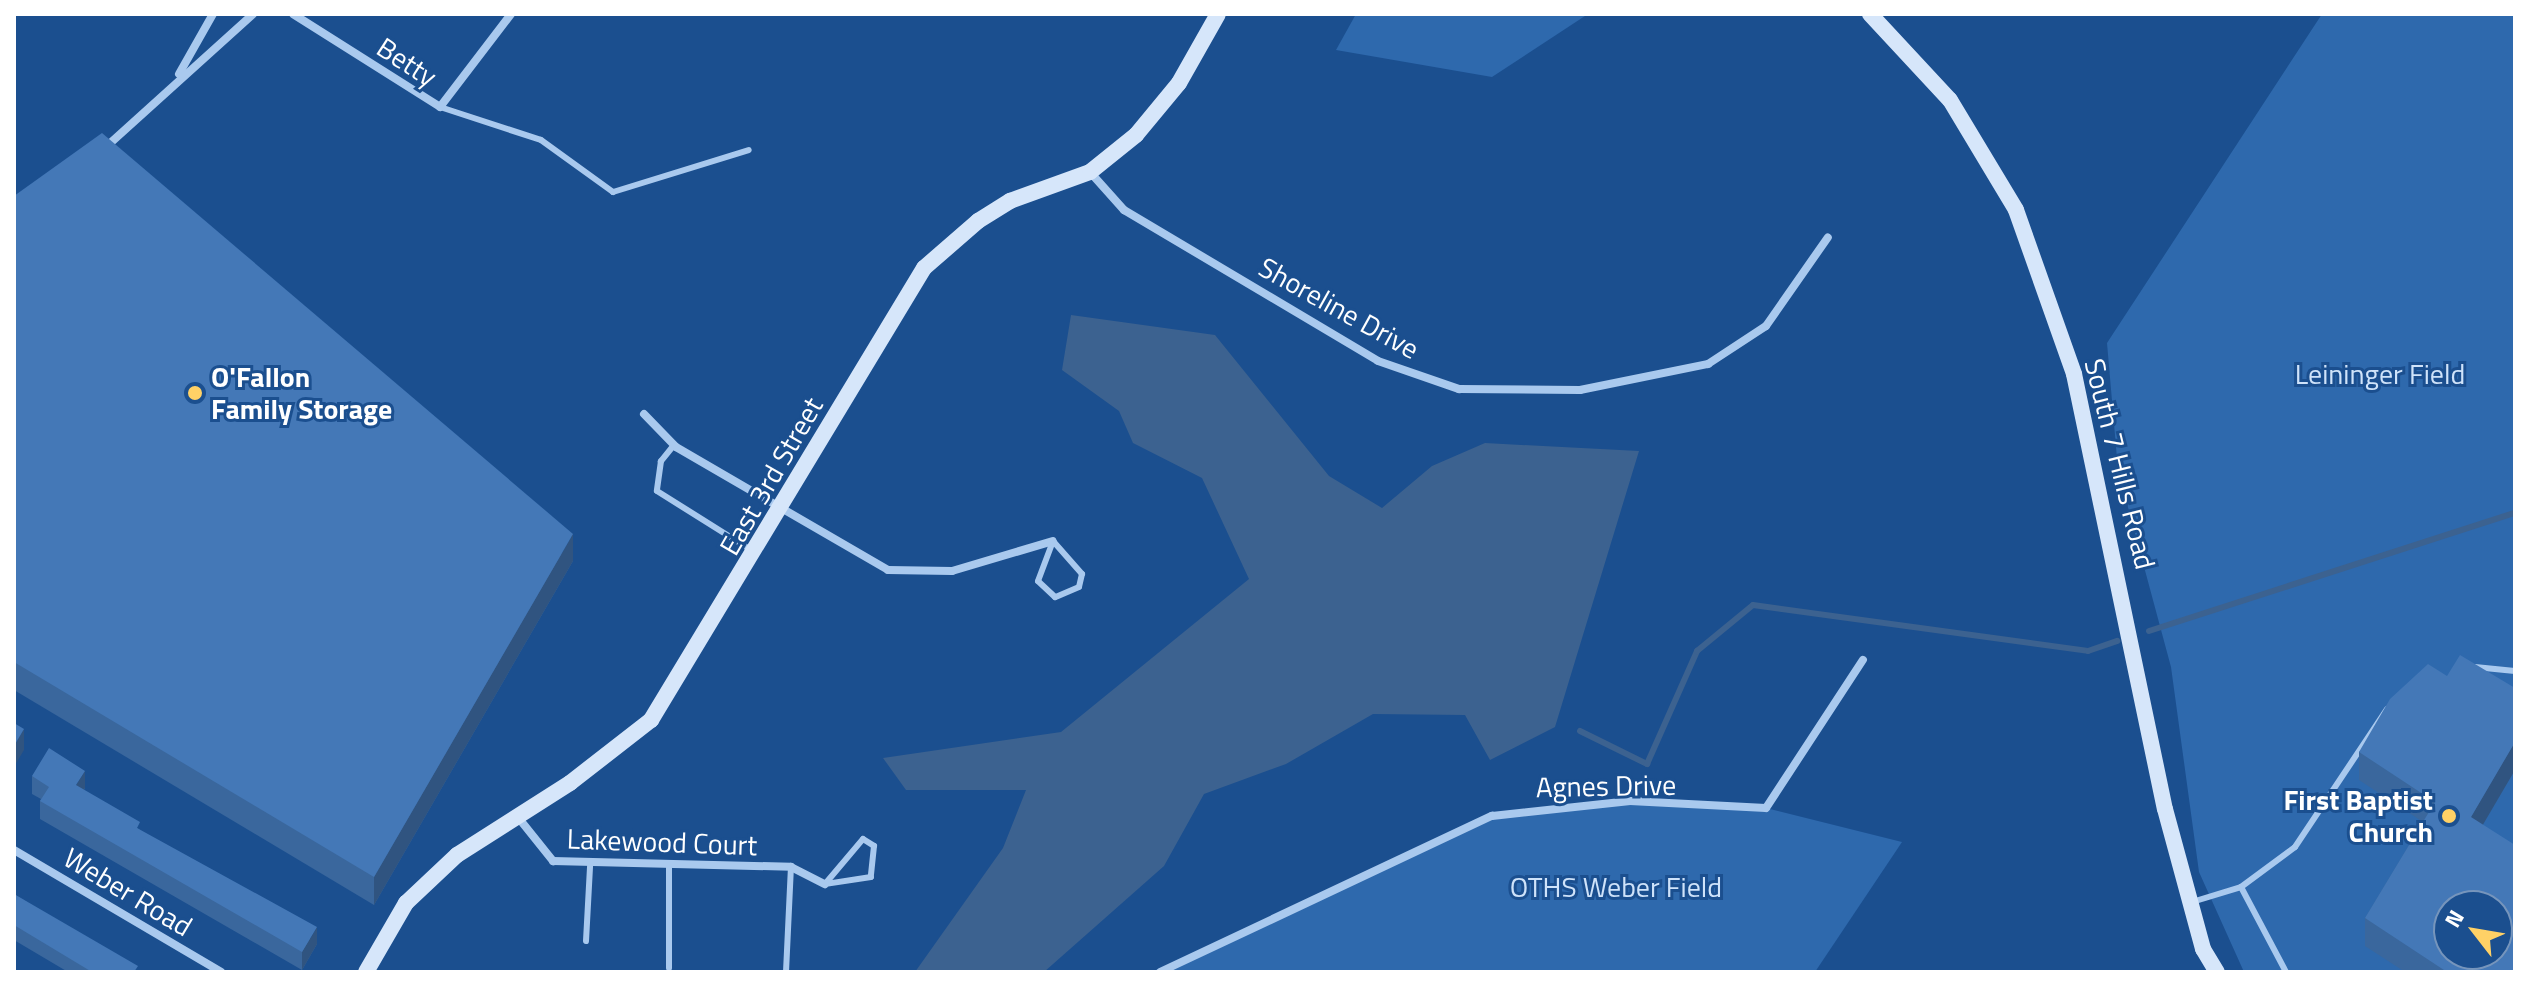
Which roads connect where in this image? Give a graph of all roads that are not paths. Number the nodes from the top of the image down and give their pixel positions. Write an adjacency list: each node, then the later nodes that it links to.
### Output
1 (213, 14): 7 (street)
2 (253, 14): 7 (street)
3 (293, 14): 8 (street, Betty)
4 (511, 14): 8 (street, Betty)
5 (1218, 14): 11 (street, East 3rd Street)
6 (1870, 14): 29 (street, South 7 Hills Road)
7 (175, 81): 10 (street)
8 (440, 107): 9 (lane)
9 (749, 150)
10 (100, 152)
11 (1090, 172): 12 (street, Shoreline Drive); 15 (street, East 3rd Street)
12 (1828, 237)
13 (644, 414): 14 (street)
14 (674, 445): 15 (street); 17 (lane)
15 (782, 513): 16 (street); 17 (street, East 3rd Street)
16 (1053, 541): 16 (lane)
17 (757, 554): 22 (street, East 3rd Street)
18 (1863, 660): 35 (street, Agnes Drive)
19 (2460, 670): 20 (lane)
20 (2515, 671)
21 (2400, 700): 28 (lane)
22 (516, 815): 24 (street, Lakewood Court); 33 (street, East 3rd Street)
23 (14, 850): 32 (street, Weber Road)
24 (590, 866): 25 (street, Lakewood Court); 30 (lane)
25 (669, 866): 26 (street, Lakewood Court); 31 (lane)
26 (791, 867): 27 (street, Lakewood Court); 34 (lane)
27 (825, 884): 27 (lane)
28 (2241, 887): 29 (lane); 37 (lane)
29 (2190, 902): 36 (street, South 7 Hills Road)
30 (586, 941)
31 (669, 968)
32 (221, 972)
33 (366, 972)
34 (786, 972)
35 (1160, 972)
36 (2217, 972)
37 (2286, 972)

